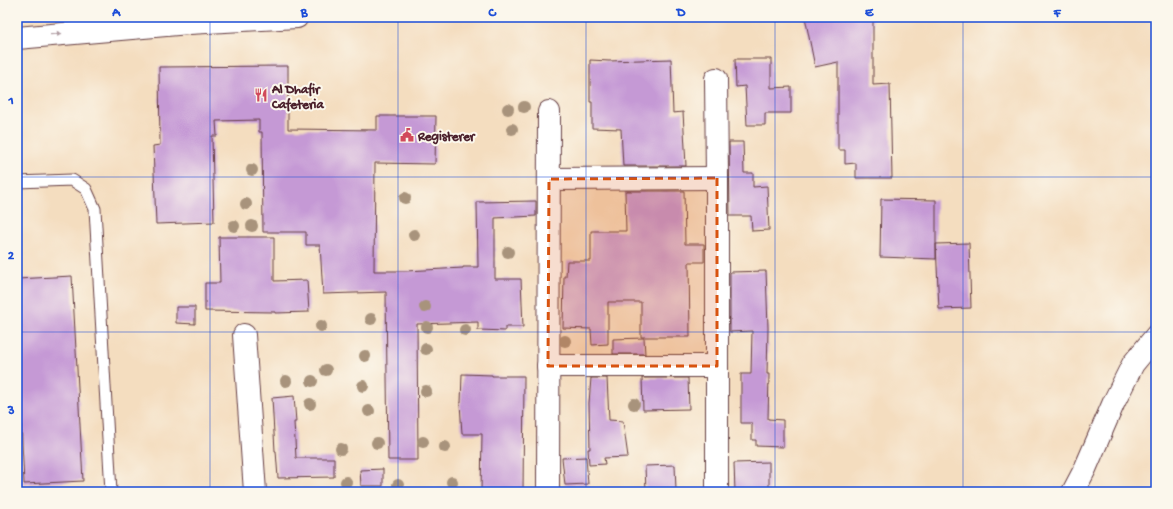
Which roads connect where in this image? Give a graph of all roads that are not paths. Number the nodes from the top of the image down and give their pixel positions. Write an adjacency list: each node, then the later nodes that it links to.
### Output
1 (298, 17): 2 (street)
2 (189, 20): 3 (street, one-way to 2)
3 (17, 38)
4 (716, 79): 6 (street)
5 (549, 112): 7 (street)
6 (717, 178): 7 (street); 12 (street)
7 (549, 179): 11 (street)
8 (17, 182): 13 (lane)
9 (244, 336): 14 (street)
10 (1156, 336): 17 (street)
11 (548, 366): 12 (street); 15 (street)
12 (717, 366): 16 (street)
13 (111, 492)
14 (255, 492)
15 (548, 492)
16 (717, 492)
17 (1073, 492)

